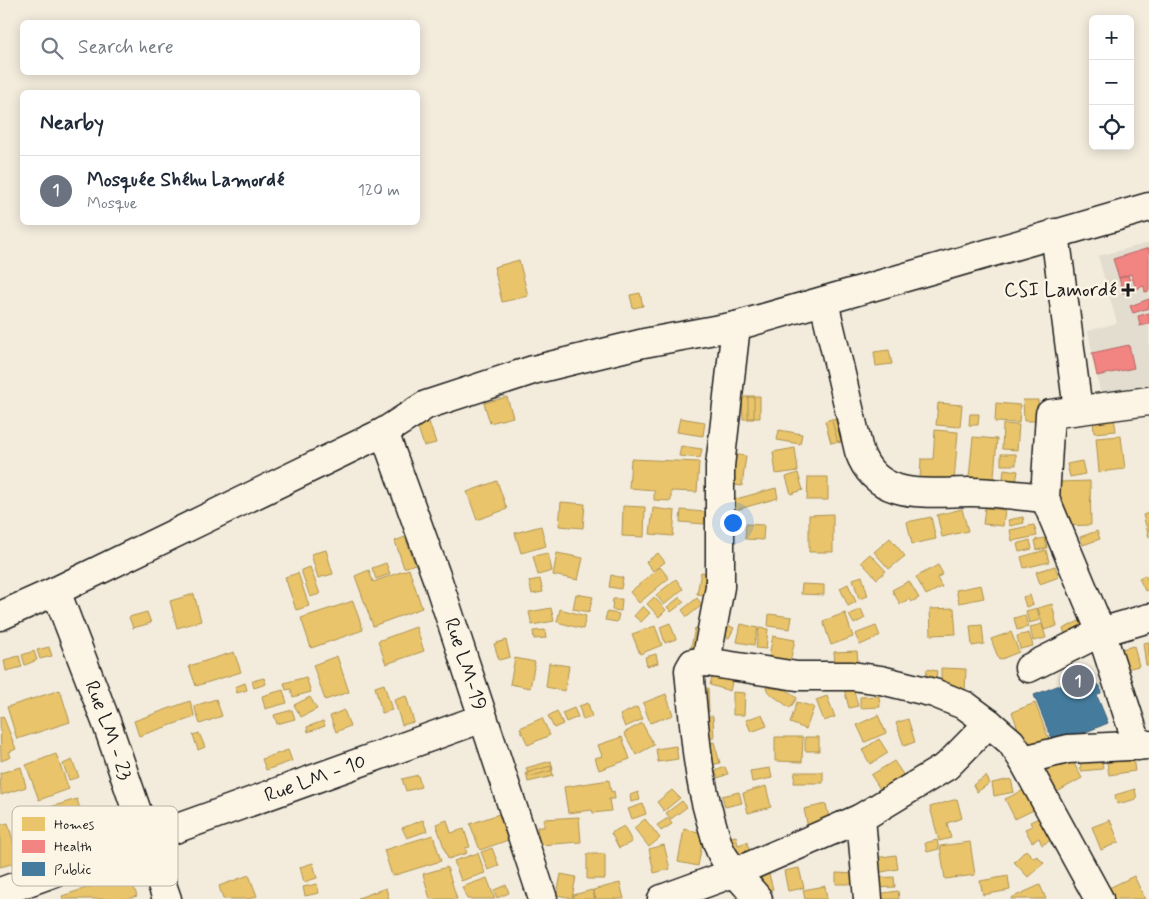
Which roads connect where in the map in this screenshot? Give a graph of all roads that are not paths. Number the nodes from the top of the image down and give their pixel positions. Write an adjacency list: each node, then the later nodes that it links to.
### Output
1 (1149, 207): 2 (street)
2 (1055, 233): 3 (street); 6 (street)
3 (824, 302): 4 (street); 8 (street)
4 (736, 326): 7 (street); 13 (street)
5 (1149, 401): 6 (street)
6 (1078, 410): 8 (street)
7 (384, 432): 9 (street); 15 (street, Rue LM-19)
8 (1045, 498): 12 (street)
9 (56, 591): 10 (street); 19 (street, Rue LM - 23)
10 (0, 616)
11 (1149, 618): 12 (street)
12 (1101, 632): 14 (street); 17 (street)
13 (706, 662): 16 (street); 22 (street)
14 (1030, 668)
15 (484, 718): 21 (street, Rue LM - 10); 28 (street, Rue LM-19)
16 (989, 723): 18 (street); 20 (street)
17 (1143, 745): 18 (street)
18 (1023, 760): 32 (street)
19 (136, 806)
20 (861, 818): 22 (street); 31 (street)
21 (178, 828)
22 (736, 872): 26 (street); 30 (street)
23 (17, 886): 25 (street, Rue LM - 10)
24 (163, 886): 27 (street, Rue LM - 23)
25 (0, 892)
26 (694, 894): 29 (street)
27 (167, 899)
28 (543, 899)
29 (662, 899)
30 (758, 899)
31 (868, 899)
32 (1099, 899)

